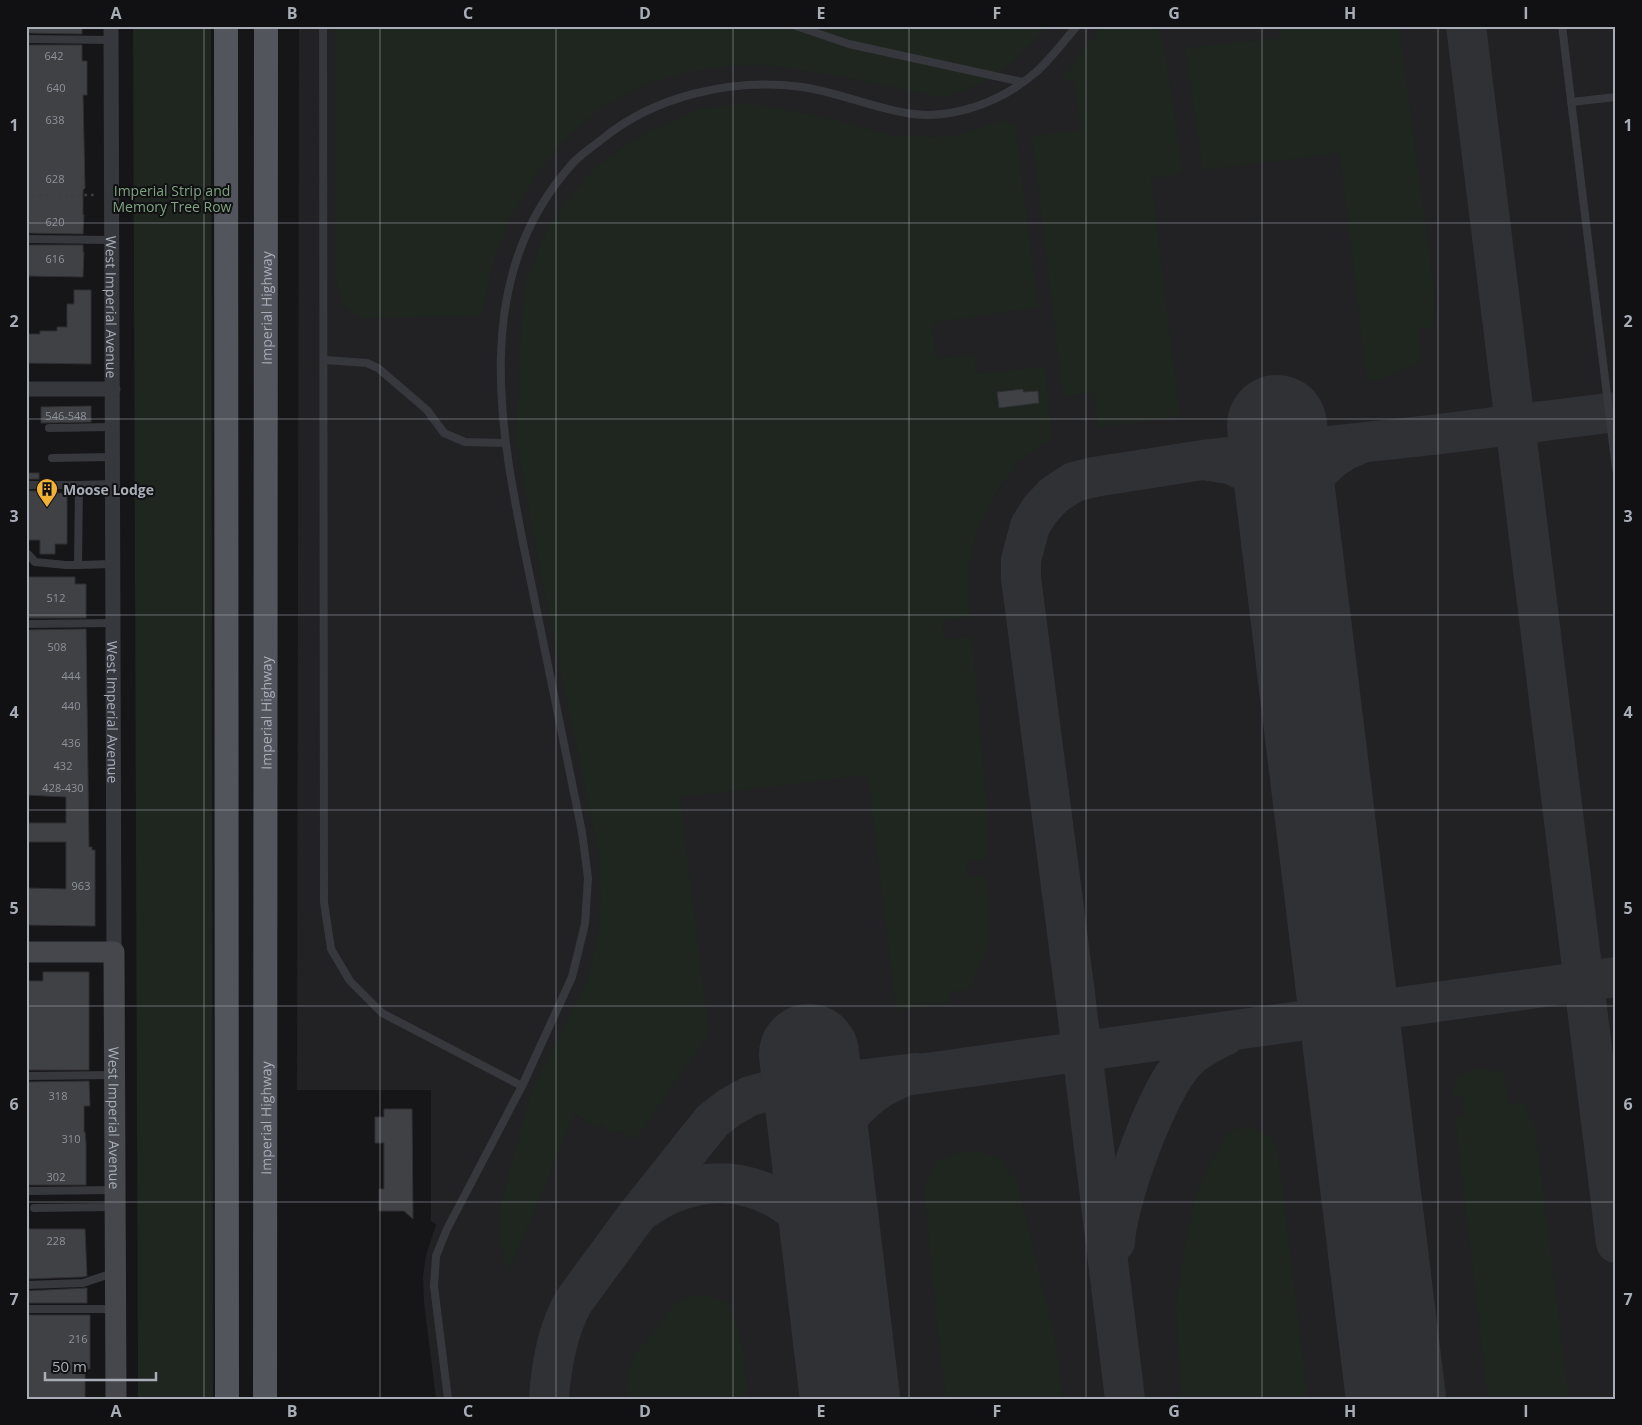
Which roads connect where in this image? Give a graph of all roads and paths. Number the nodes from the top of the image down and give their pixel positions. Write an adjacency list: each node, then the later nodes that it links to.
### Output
1 (226, 26): 46 (main road)
2 (266, 26): 47 (main road, Imperial Highway)
3 (322, 26): 16 (lane)
4 (796, 26): 9 (lane)
5 (1077, 26): 9 (lane)
6 (1562, 26): 11 (lane)
7 (111, 33): 8 (lane); 15 (street, West Imperial Avenue)
8 (26, 39)
9 (1022, 82): 21 (lane)
10 (1616, 97): 11 (lane)
11 (1571, 102): 24 (lane)
12 (26, 195): 13 (path)
13 (87, 195)
14 (26, 239): 15 (lane)
15 (112, 240): 18 (street, West Imperial Avenue)
16 (324, 360): 21 (lane); 37 (lane)
17 (26, 389): 18 (street)
18 (113, 389): 19 (street, West Imperial Avenue)
19 (113, 427): 20 (lane); 23 (street, West Imperial Avenue)
20 (49, 428)
21 (505, 443): 37 (lane)
22 (52, 458): 23 (lane)
23 (113, 458): 25 (street, West Imperial Avenue)
24 (1616, 469)
25 (113, 484): 27 (lane); 30 (street, West Imperial Avenue)
26 (26, 485): 27 (lane)
27 (79, 485): 29 (lane)
28 (26, 554): 29 (lane)
29 (78, 564): 30 (lane)
30 (113, 564): 31 (street, West Imperial Avenue)
31 (113, 623): 32 (lane); 34 (street, West Imperial Avenue)
32 (26, 624)
33 (26, 952): 34 (street)
34 (114, 952): 35 (street, West Imperial Avenue)
35 (115, 1075): 36 (lane); 39 (street, West Imperial Avenue)
36 (26, 1076)
37 (522, 1086): 48 (lane)
38 (26, 1191): 39 (lane)
39 (115, 1199): 40 (lane); 41 (street, West Imperial Avenue)
40 (34, 1208)
41 (115, 1273): 42 (lane); 44 (street, West Imperial Avenue)
42 (26, 1285)
43 (26, 1309): 44 (lane)
44 (115, 1309): 45 (street, West Imperial Avenue)
45 (116, 1399)
46 (227, 1399)
47 (265, 1399)
48 (448, 1399)

